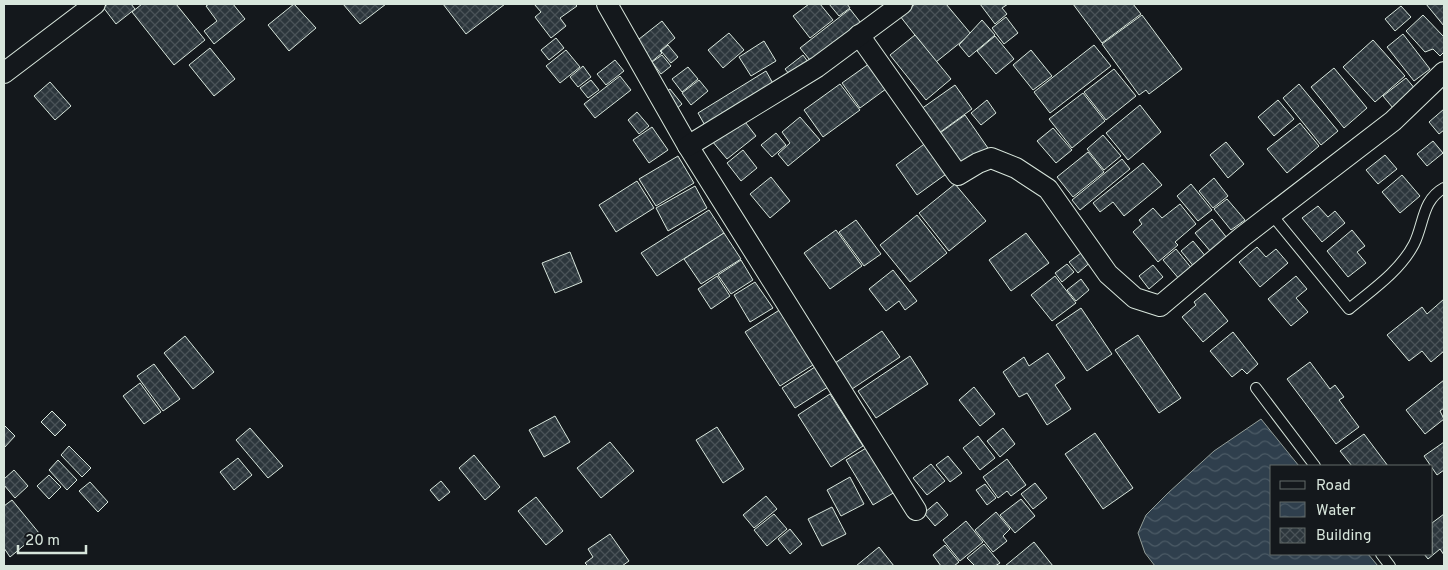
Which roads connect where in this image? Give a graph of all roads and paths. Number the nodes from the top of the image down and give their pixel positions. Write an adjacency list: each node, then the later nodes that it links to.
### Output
1 (95, 4): 7 (street)
2 (607, 4): 8 (street)
3 (902, 4): 4 (street)
4 (877, 11): 5 (street)
5 (859, 35): 8 (street); 10 (street)
6 (1444, 72): 10 (street)
7 (4, 73)
8 (688, 146): 13 (street)
9 (1444, 188): 10 (lane)
10 (1272, 215)
11 (1256, 388): 12 (lane)
12 (1314, 465)
13 (916, 510)
14 (1382, 555): 15 (lane)
15 (1390, 566)

